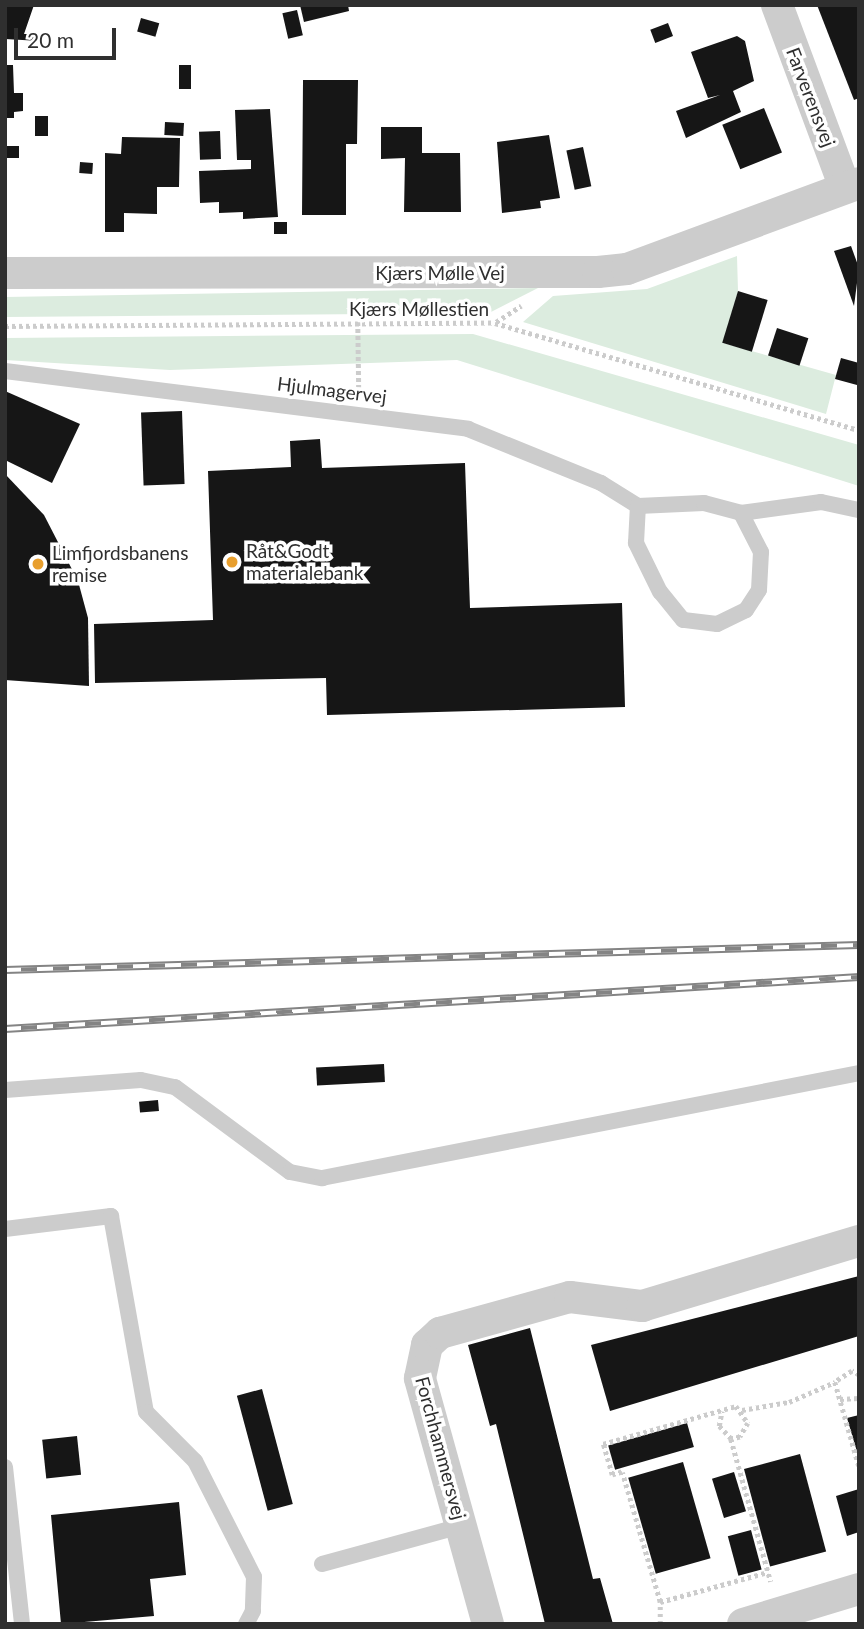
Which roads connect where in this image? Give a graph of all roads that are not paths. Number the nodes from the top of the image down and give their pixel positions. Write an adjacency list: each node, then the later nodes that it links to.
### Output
1 (777, 5): 2 (street, Farverensvej)
2 (852, 186): 3 (street, Kjærs Mølle Vej)
3 (5, 273)
4 (5, 371): 5 (lane, Hjulmagervej)
5 (638, 506): 7 (lane); 7 (lane)
6 (859, 510): 7 (lane)
7 (741, 513)
8 (859, 1073): 9 (lane)
9 (5, 1090)
10 (5, 1229): 17 (lane)
11 (859, 1241): 13 (street, Forchhammersvej)
12 (5, 1466): 16 (lane)
13 (461, 1526): 14 (lane); 18 (street, Forchhammersvej)
14 (322, 1564)
15 (859, 1589): 19 (street)
16 (22, 1624)
17 (246, 1624)
18 (488, 1624)
19 (743, 1624)

